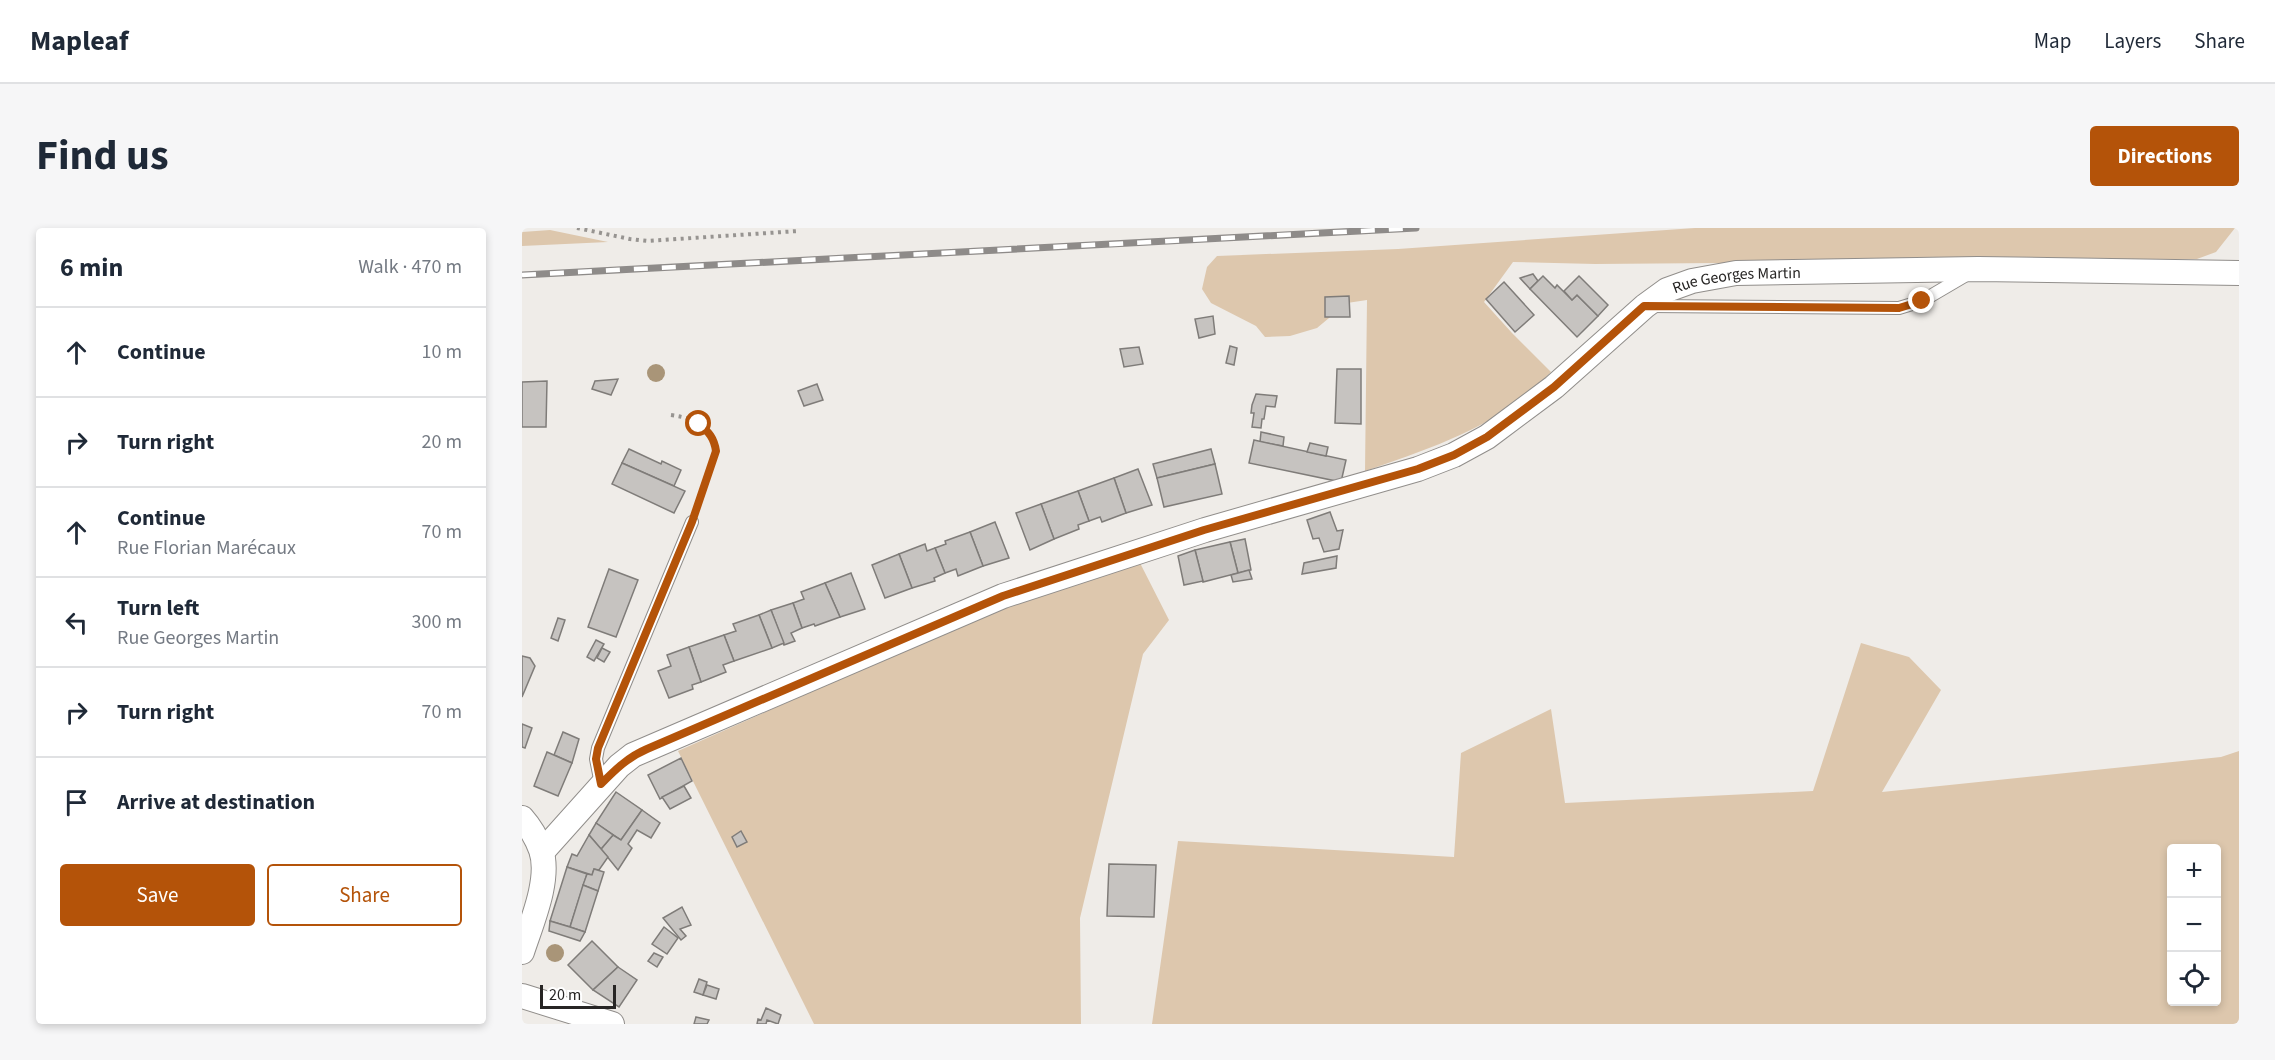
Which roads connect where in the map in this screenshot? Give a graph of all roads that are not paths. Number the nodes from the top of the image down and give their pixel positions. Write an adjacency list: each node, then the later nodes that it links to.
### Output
1 (1978, 269): 2 (street, Rue Georges Martin); 3 (street, Rue Georges Martin); 3 (lane)
2 (2239, 273)
3 (1644, 306): 5 (street, Rue Georges Martin)
4 (692, 522): 5 (lane)
5 (601, 784): 7 (street, Rue Georges Martin)
6 (522, 818): 7 (street)
7 (542, 852): 8 (street)
8 (522, 952)
9 (522, 996): 10 (street)
10 (612, 1024)

